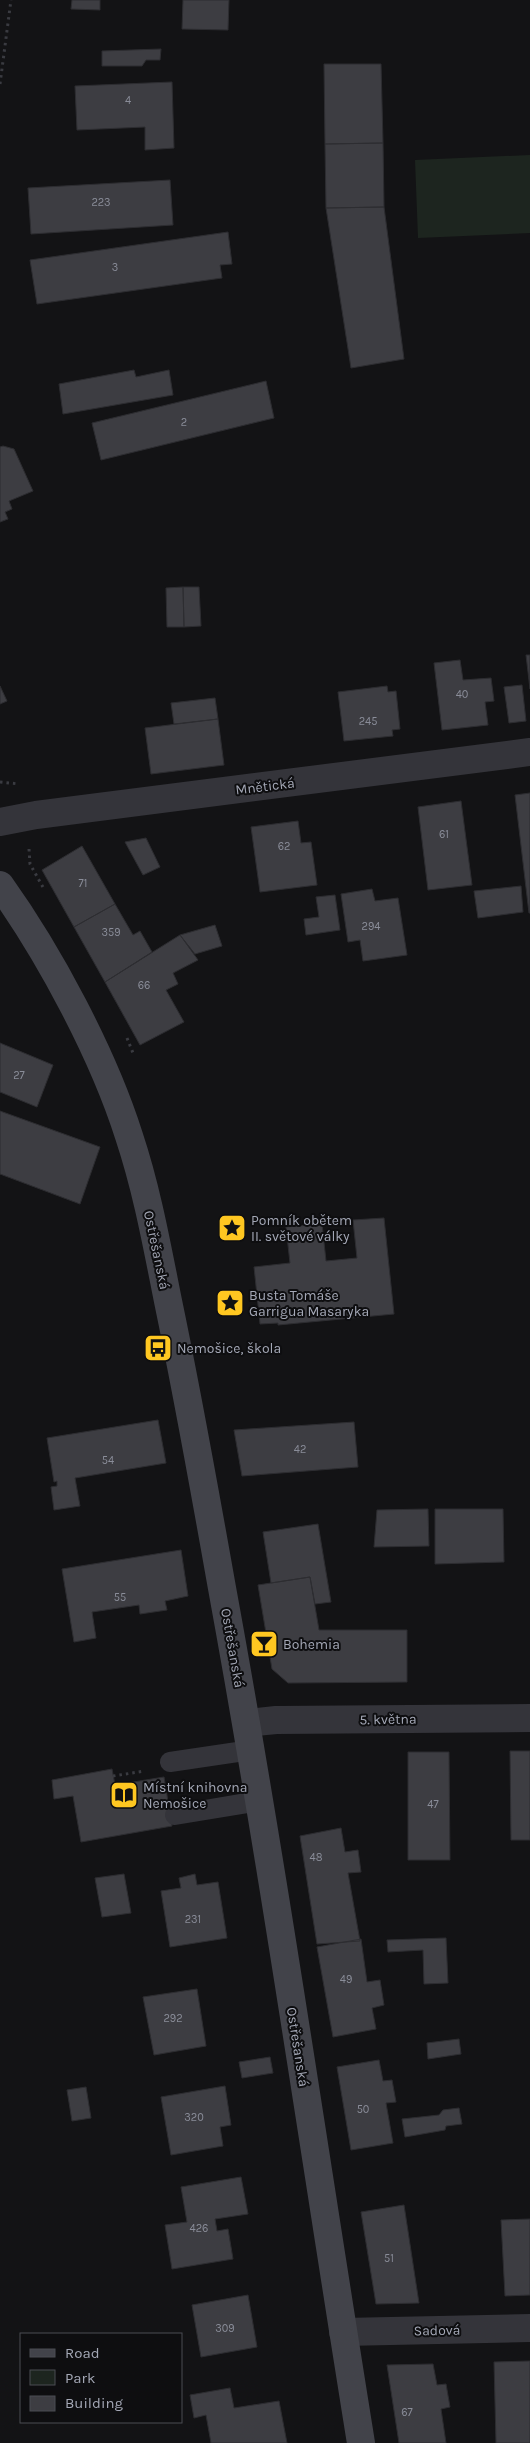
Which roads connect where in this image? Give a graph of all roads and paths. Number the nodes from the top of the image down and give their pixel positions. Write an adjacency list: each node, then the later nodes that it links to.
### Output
1 (11, 0): 2 (path)
2 (0, 84)
3 (530, 752): 4 (street, Mnětická)
4 (0, 822)
5 (0, 885): 7 (street, Ostřešanská)
6 (530, 1718): 7 (street, 5. května)
7 (249, 1736): 8 (lane); 9 (street, Ostřešanská)
8 (170, 1762)
9 (259, 1802): 10 (lane); 12 (street, Ostřešanská)
10 (175, 1814)
11 (530, 2328): 12 (street, Sadová)
12 (343, 2332): 13 (street, Ostřešanská)
13 (361, 2443)

